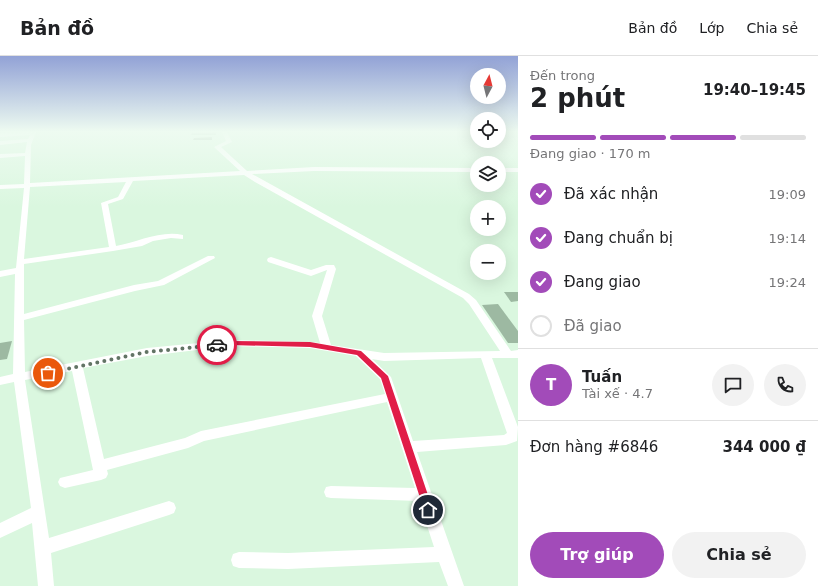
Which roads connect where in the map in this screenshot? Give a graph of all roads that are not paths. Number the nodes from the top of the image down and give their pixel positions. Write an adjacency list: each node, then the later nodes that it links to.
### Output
1 (28, 157): 8 (street)
2 (228, 157): 6 (street)
3 (470, 170): 6 (street)
4 (506, 170): 5 (street)
5 (518, 170)
6 (244, 172): 7 (street); 19 (street)
7 (131, 179): 8 (street); 11 (street)
8 (27, 186): 9 (street); 14 (street)
9 (0, 187)
10 (180, 237): 11 (street)
11 (113, 249): 14 (street)
12 (211, 258): 16 (street)
13 (271, 260): 17 (street)
14 (20, 266): 15 (street); 16 (street)
15 (0, 274)
16 (19, 318): 22 (street)
17 (327, 348): 18 (street); 21 (street)
18 (359, 353): 20 (street); 24 (street)
19 (513, 354): 20 (street)
20 (485, 355): 25 (street)
21 (77, 367): 22 (street); 26 (street)
22 (19, 379): 23 (street); 31 (street)
23 (0, 381)
24 (392, 397): 25 (street); 26 (street)
25 (408, 447): 29 (street)
26 (99, 466): 27 (street)
27 (65, 482)
28 (331, 492): 29 (street)
29 (424, 495): 34 (street)
30 (169, 508): 33 (street)
31 (39, 512): 32 (street); 33 (street)
32 (0, 531)
33 (42, 548): 36 (street)
34 (444, 554): 35 (street); 37 (street)
35 (239, 560)
36 (46, 586)
37 (456, 586)

